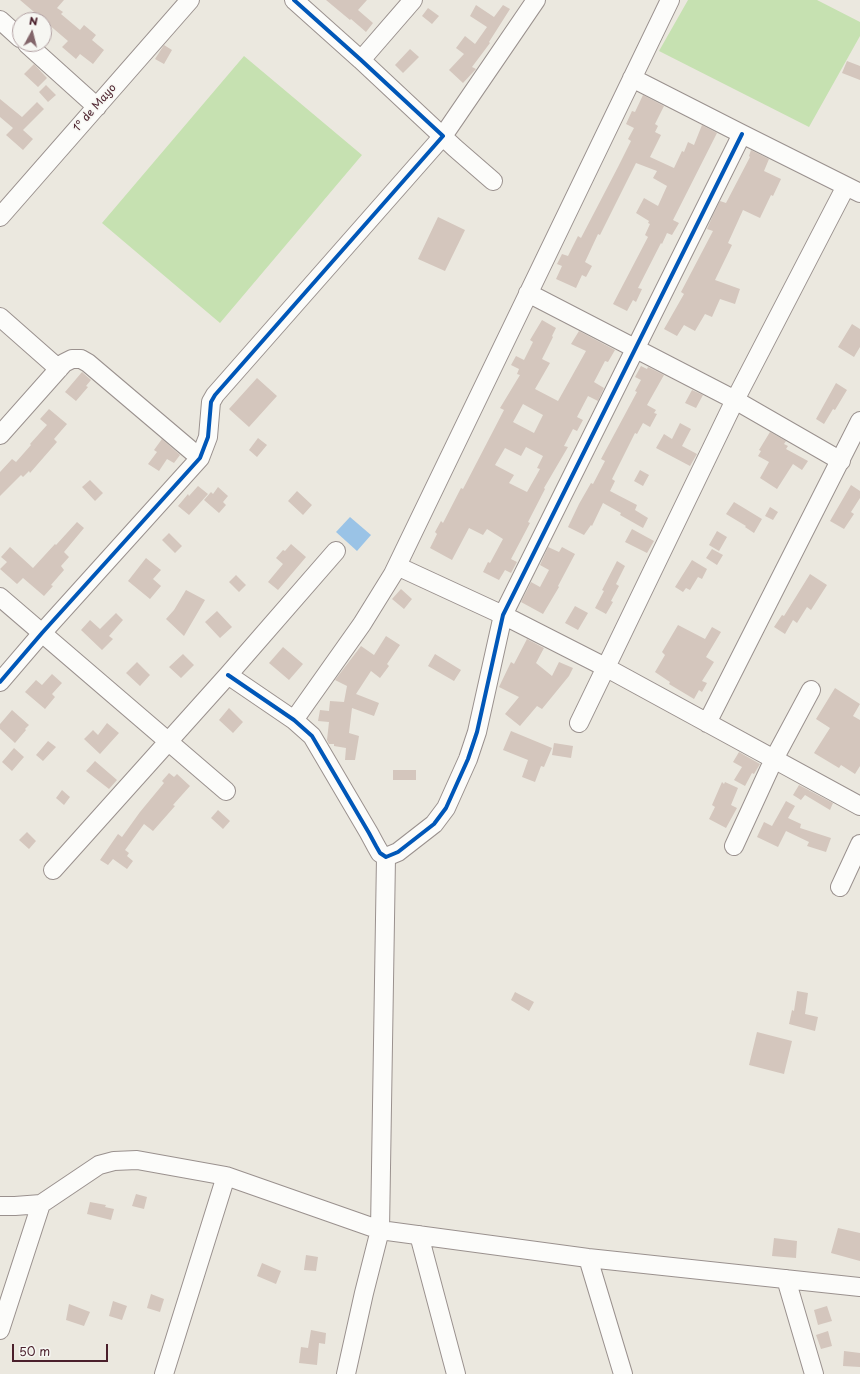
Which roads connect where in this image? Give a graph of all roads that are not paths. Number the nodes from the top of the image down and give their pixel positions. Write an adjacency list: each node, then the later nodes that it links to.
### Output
1 (190, 0): 11 (street, 1° de Mayo)
2 (294, 0): 9 (street)
3 (414, 0): 9 (street)
4 (536, 0): 13 (street)
5 (670, 0): 10 (street)
6 (0, 20): 7 (street)
7 (12, 31)
8 (36, 52): 11 (street)
9 (361, 60): 13 (street)
10 (632, 78): 12 (street); 17 (street)
11 (97, 107): 16 (street, 1° de Mayo)
12 (742, 134): 15 (street); 19 (street)
13 (443, 136): 14 (street); 24 (street)
14 (493, 181)
15 (853, 189): 21 (street)
16 (0, 217)
17 (528, 293): 19 (street); 27 (street)
18 (0, 317): 20 (street)
19 (635, 348): 21 (street); 29 (street)
20 (59, 369): 23 (street); 24 (street)
21 (735, 400): 25 (street); 31 (street)
22 (860, 421): 25 (street)
23 (0, 435)
24 (200, 458): 30 (street)
25 (841, 461): 37 (street)
26 (336, 551): 32 (street)
27 (397, 566): 29 (street); 35 (street)
28 (0, 597): 30 (street)
29 (504, 615): 31 (street); 44 (street)
30 (42, 633): 33 (street); 38 (street)
31 (607, 668): 36 (street); 37 (street)
32 (228, 675): 35 (street); 38 (street)
33 (0, 682)
34 (811, 690): 39 (street)
35 (294, 720): 44 (street)
36 (579, 723)
37 (707, 723): 39 (street)
38 (168, 742): 40 (street); 45 (street)
39 (774, 759): 41 (street); 43 (street)
40 (226, 791)
41 (860, 806)
42 (860, 844): 46 (street)
43 (734, 846)
44 (386, 857): 50 (street)
45 (53, 870)
46 (840, 887)
47 (226, 1176): 48 (street); 50 (street); 57 (street)
48 (41, 1204): 49 (street); 55 (street)
49 (0, 1206)
50 (380, 1230): 51 (street); 56 (street)
51 (419, 1235): 52 (street); 58 (street)
52 (588, 1258): 53 (street); 59 (street)
53 (786, 1279): 54 (street); 60 (street)
54 (860, 1286)
55 (0, 1330)
56 (348, 1373)
57 (164, 1374)
58 (456, 1374)
59 (623, 1374)
60 (814, 1374)

